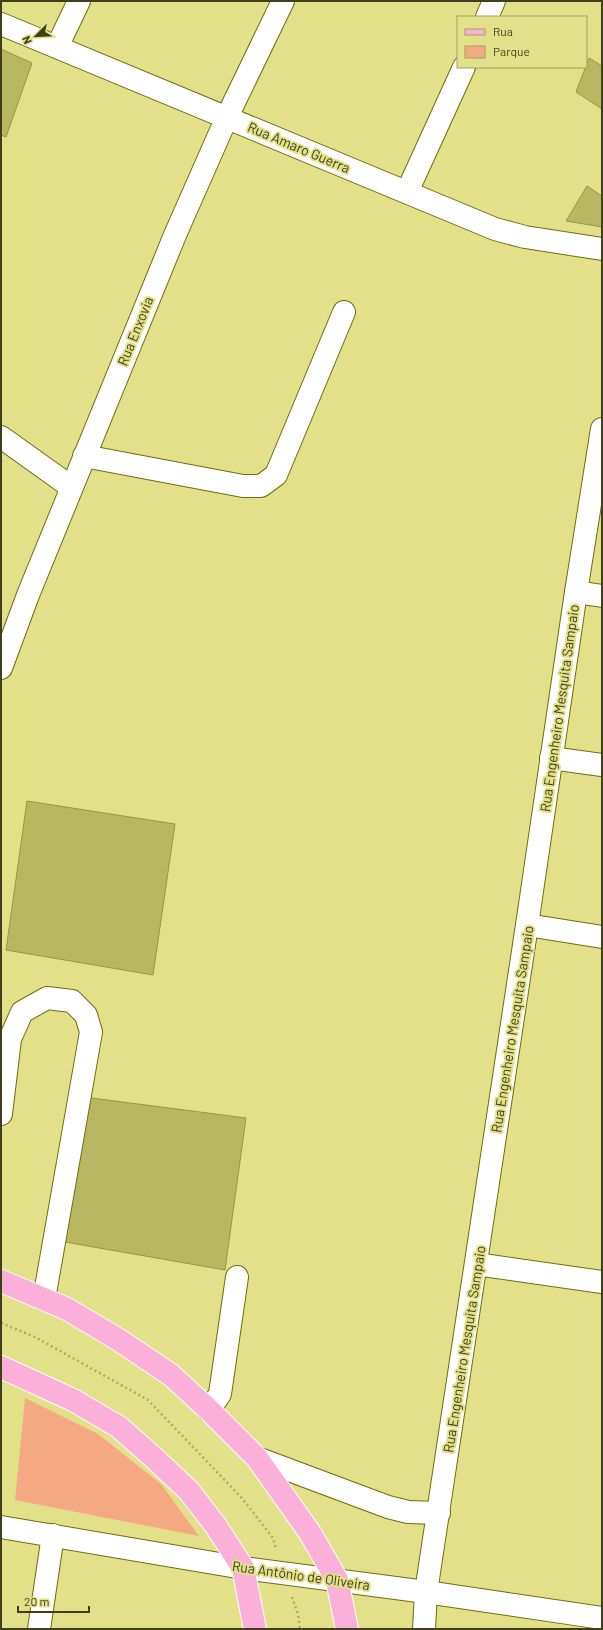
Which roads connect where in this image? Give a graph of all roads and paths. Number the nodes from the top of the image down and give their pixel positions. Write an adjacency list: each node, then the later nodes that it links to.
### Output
1 (78, 1): 6 (street)
2 (283, 1): 8 (street, Rua Enxovia)
3 (494, 1): 4 (street)
4 (487, 16)
5 (1, 24): 6 (street, Rua Amaro Guerra)
6 (57, 47): 8 (street, Rua Amaro Guerra)
7 (464, 68): 9 (street)
8 (227, 117): 9 (street, Rua Amaro Guerra); 14 (street, Rua Enxovia)
9 (406, 192): 10 (street, Rua Amaro Guerra)
10 (602, 249)
11 (344, 312): 14 (street)
12 (602, 429): 15 (street, Rua Engenheiro Mesquita Sampaio)
13 (1, 437): 16 (street)
14 (84, 456): 16 (street, Rua Enxovia)
15 (600, 456): 17 (street, Rua Engenheiro Mesquita Sampaio)
16 (72, 487): 19 (street, Rua Enxovia)
17 (576, 592): 18 (street); 20 (street, Rua Engenheiro Mesquita Sampaio)
18 (602, 596)
19 (1, 668)
20 (551, 758): 21 (street); 22 (street, Rua Engenheiro Mesquita Sampaio)
21 (602, 766)
22 (528, 925): 23 (street); 25 (street, Rua Engenheiro Mesquita Sampaio)
23 (602, 937)
24 (1, 1114): 29 (street)
25 (476, 1264): 28 (street); 33 (street, Rua Engenheiro Mesquita Sampaio)
26 (237, 1277): 31 (street)
27 (1, 1281): 29 (main road)
28 (602, 1282)
29 (44, 1299): 31 (main road)
30 (1, 1366): 36 (main road)
31 (209, 1410): 32 (main road)
32 (257, 1458): 33 (street); 38 (main road)
33 (439, 1514): 39 (street, Rua Engenheiro Mesquita Sampaio)
34 (1, 1527): 35 (street, Rua Antônio de Oliveira)
35 (53, 1535): 36 (street, Rua Antônio de Oliveira); 41 (street)
36 (243, 1568): 37 (street, Rua Antônio de Oliveira); 42 (main road)
37 (284, 1573): 38 (street, Rua Antônio de Oliveira); 43 (path)
38 (337, 1580): 39 (street, Rua Antônio de Oliveira); 44 (main road)
39 (426, 1592): 40 (street, Rua Antônio de Oliveira); 45 (street, Rua Engenheiro Mesquita Sampaio)
40 (602, 1618)
41 (39, 1629)
42 (255, 1629)
43 (300, 1629)
44 (346, 1629)
45 (424, 1629)

